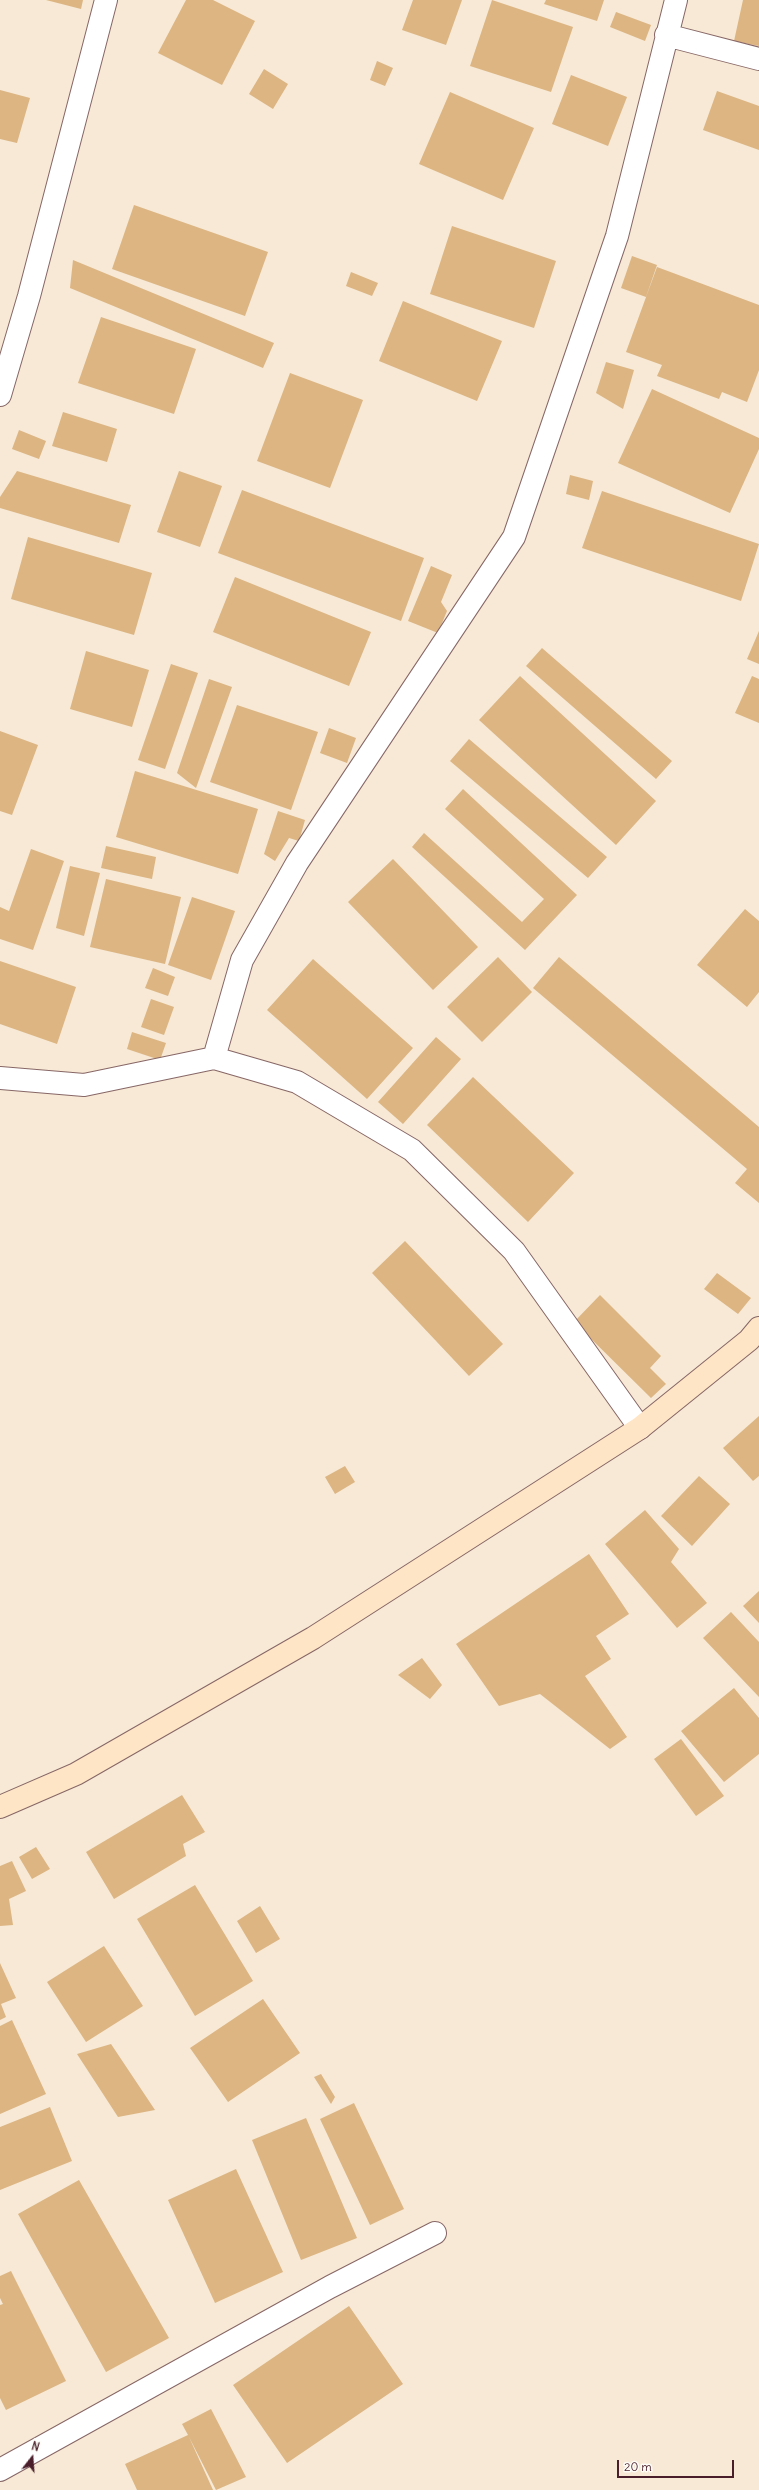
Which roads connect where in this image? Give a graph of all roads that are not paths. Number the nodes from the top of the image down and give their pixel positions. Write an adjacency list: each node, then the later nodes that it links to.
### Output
1 (106, 0): 5 (street)
2 (676, 0): 3 (street)
3 (666, 35): 4 (street); 6 (street)
4 (759, 59)
5 (0, 395)
6 (214, 1058): 7 (street); 9 (street)
7 (0, 1078)
8 (756, 1339): 9 (street)
9 (640, 1428): 10 (street)
10 (0, 1807)
11 (435, 2234): 12 (street)
12 (0, 2470)

